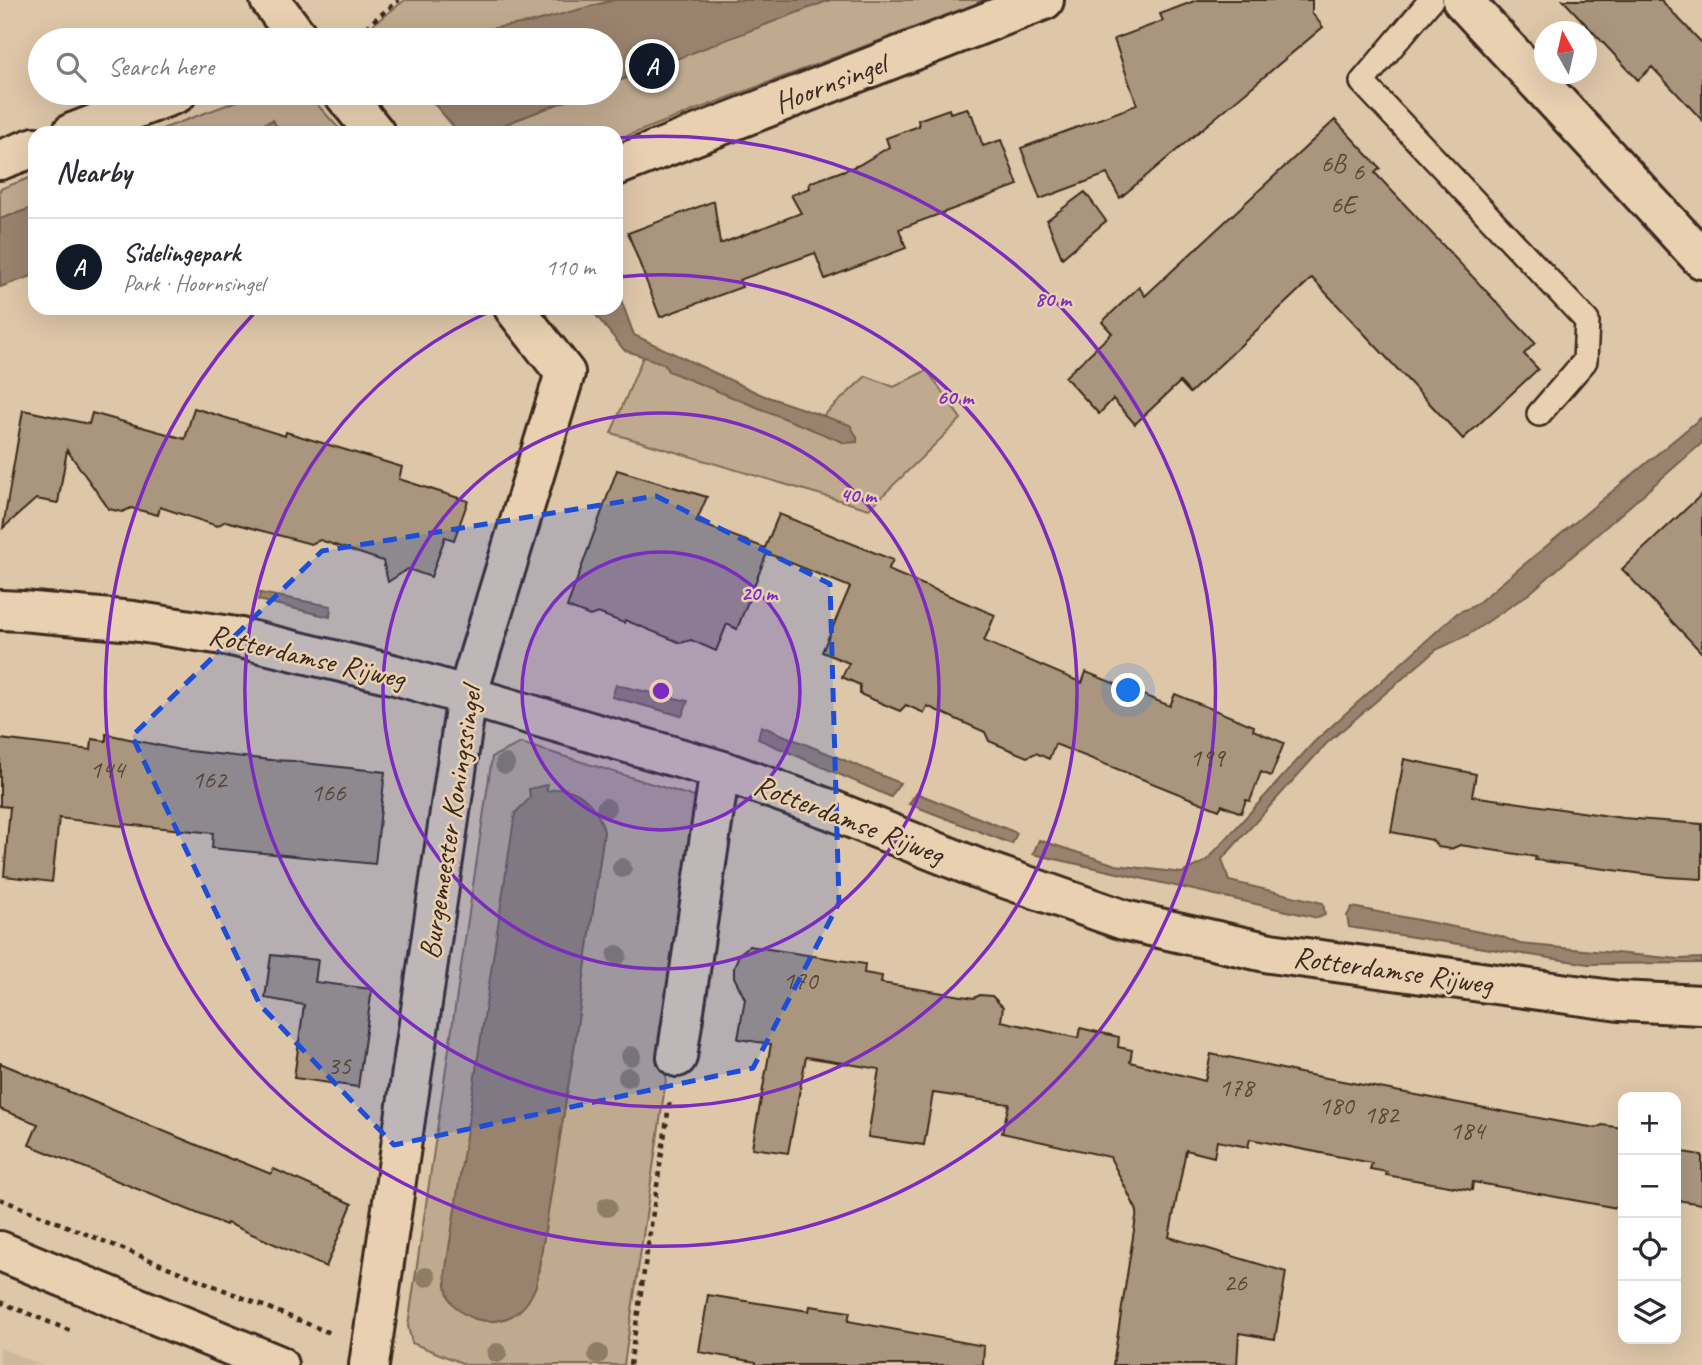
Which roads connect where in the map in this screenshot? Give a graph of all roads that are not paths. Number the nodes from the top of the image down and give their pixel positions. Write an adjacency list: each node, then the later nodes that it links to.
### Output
1 (270, 0): 5 (street)
2 (1044, 0): 12 (street, Hoornsingel)
3 (1431, 0): 15 (lane)
4 (1462, 0): 13 (street)
5 (291, 28)
6 (146, 105): 8 (street)
7 (353, 105): 9 (street)
8 (90, 126)
9 (369, 126)
10 (28, 150): 11 (street)
11 (0, 160)
12 (623, 163)
13 (1702, 259)
14 (519, 315): 17 (street, Burgemeester Koningssingel)
15 (1539, 414)
16 (0, 610): 17 (street, Rotterdamse Rijweg)
17 (467, 696): 18 (street, Rotterdamse Rijweg); 22 (street, Burgemeester Koningssingel)
18 (720, 770): 19 (street, Rotterdamse Rijweg); 20 (street)
19 (1702, 1005)
20 (677, 1057)
21 (0, 1251): 23 (street)
22 (371, 1357)
23 (278, 1365)

